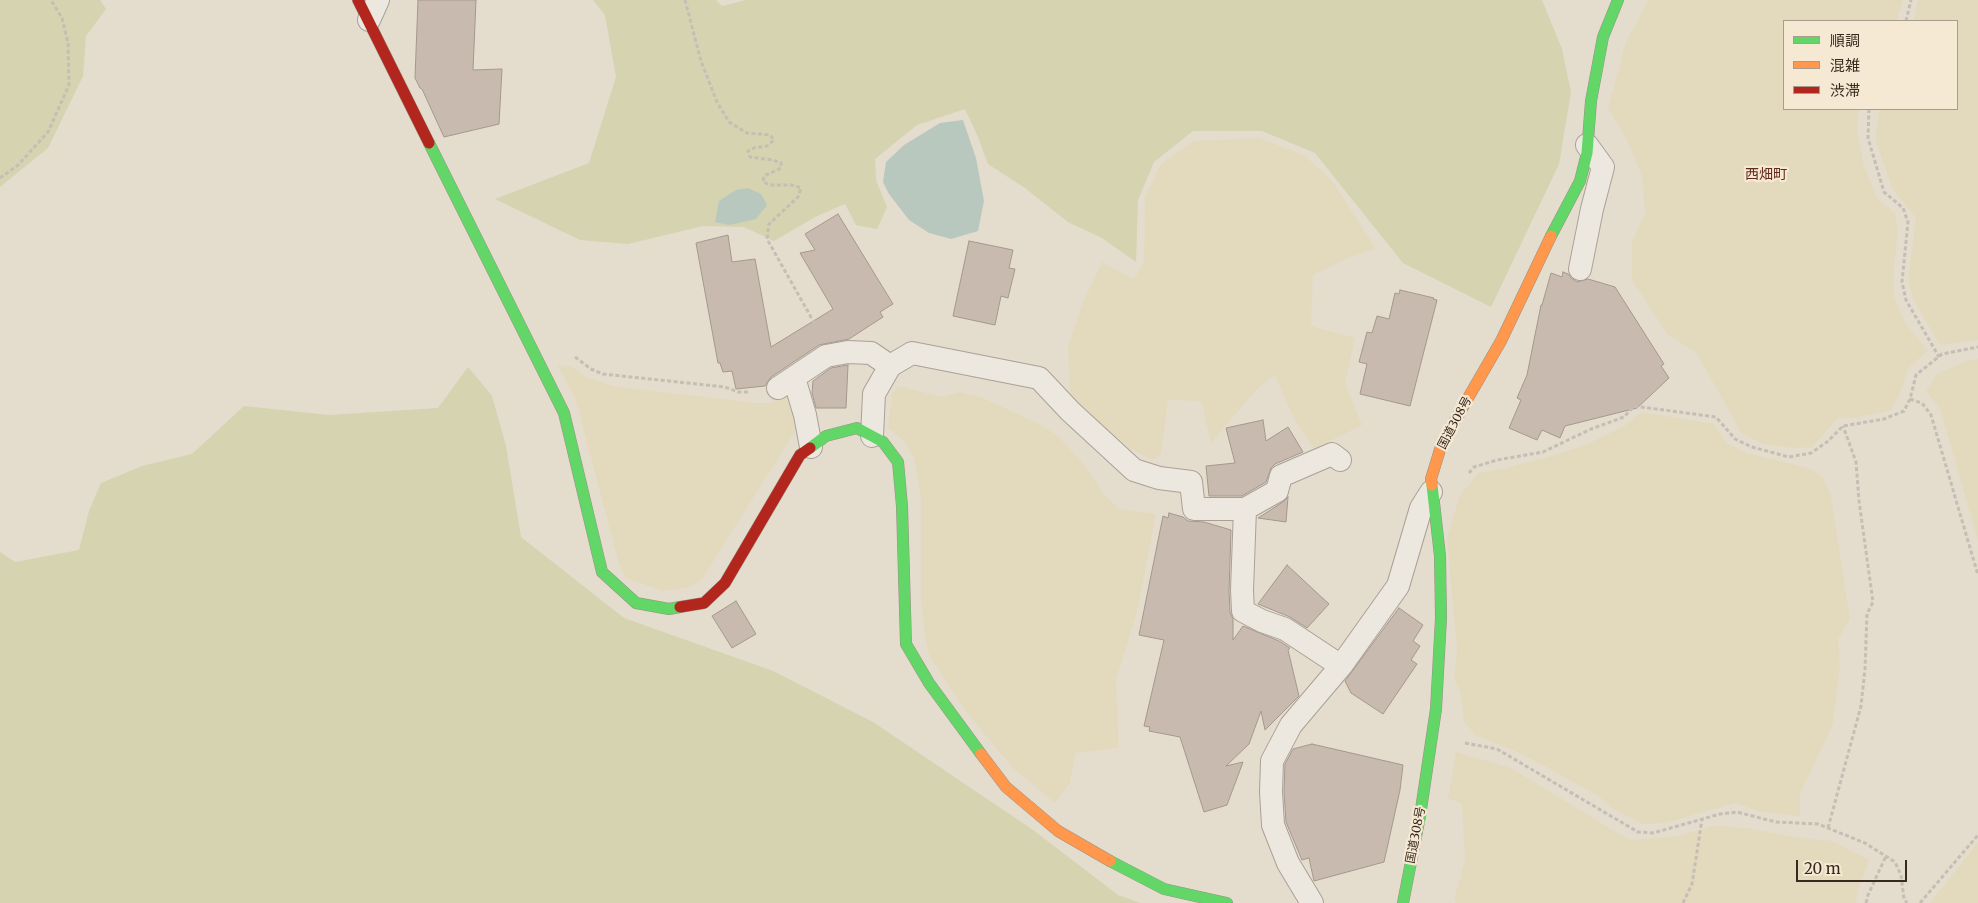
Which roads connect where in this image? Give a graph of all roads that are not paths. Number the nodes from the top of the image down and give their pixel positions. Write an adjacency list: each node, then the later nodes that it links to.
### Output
1 (358, 0): 4 (main road)
2 (378, 0): 4 (lane)
3 (1618, 0): 5 (main road, 国道308号)
4 (368, 20): 9 (main road)
5 (1587, 146): 6 (lane); 11 (main road, 国道308号)
6 (1580, 269)
7 (890, 366): 8 (lane); 9 (lane); 12 (lane)
8 (872, 436): 9 (main road); 14 (main road)
9 (811, 447)
10 (1340, 460): 12 (lane)
11 (1433, 501): 13 (lane); 16 (main road, 国道308号)
12 (1245, 509): 13 (lane)
13 (1341, 666): 15 (lane)
14 (1227, 903)
15 (1312, 903)
16 (1403, 903)

